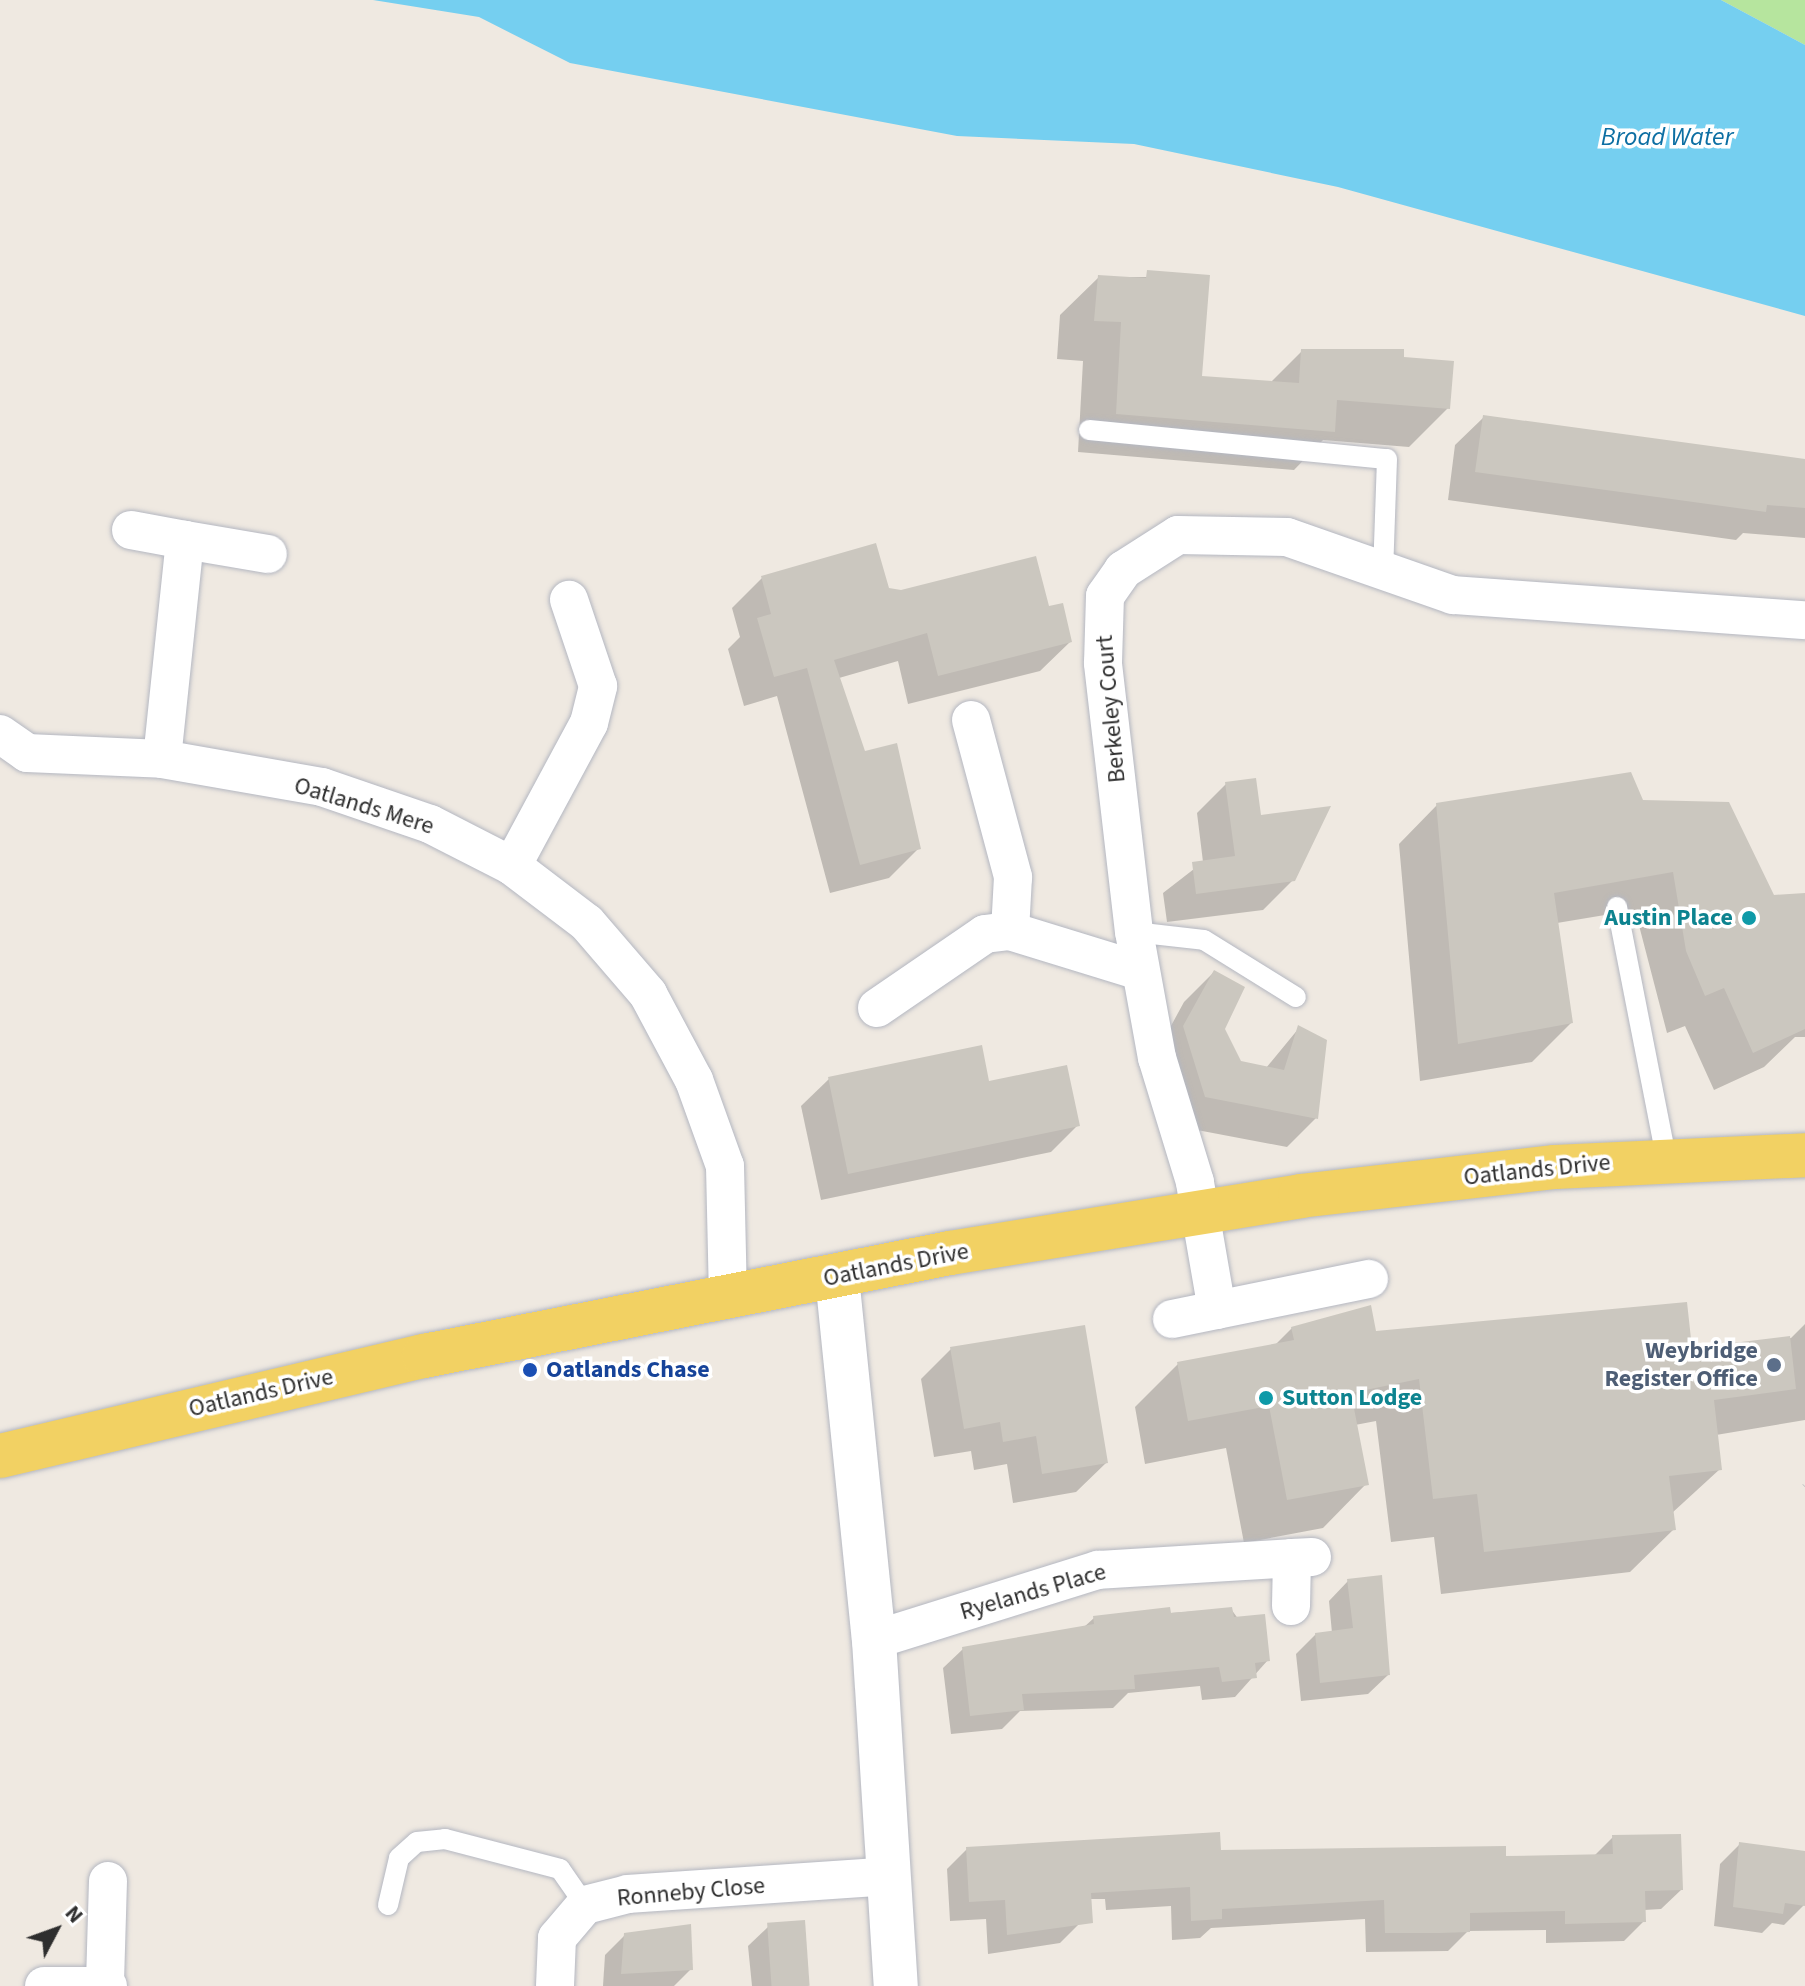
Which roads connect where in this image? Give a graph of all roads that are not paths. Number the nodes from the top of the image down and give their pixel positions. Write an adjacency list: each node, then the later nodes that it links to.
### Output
1 (1089, 430): 5 (lane)
2 (131, 530): 3 (street)
3 (185, 540): 4 (street); 10 (street)
4 (268, 554)
5 (1383, 573): 7 (street, Berkeley Court); 14 (street, Berkeley Court)
6 (569, 600): 11 (street)
7 (1805, 620)
8 (971, 720): 13 (street)
9 (0, 734): 10 (street, Oatlands Mere)
10 (162, 759): 11 (street, Oatlands Mere)
11 (512, 866): 23 (street, Oatlands Mere)
12 (1617, 907): 19 (lane)
13 (1010, 931): 15 (street); 17 (street)
14 (1134, 932): 15 (street, Berkeley Court); 16 (lane)
15 (1140, 971): 20 (street, Berkeley Court)
16 (1296, 997)
17 (877, 1008)
18 (1805, 1155): 19 (main road, Oatlands Drive)
19 (1666, 1156): 20 (main road, Oatlands Drive)
20 (1198, 1213): 21 (main road, Oatlands Drive); 24 (street, Berkeley Court)
21 (837, 1277): 23 (main road, Oatlands Drive); 28 (street)
22 (1369, 1279): 24 (street)
23 (728, 1298): 26 (main road, Oatlands Drive)
24 (1217, 1310): 25 (street)
25 (1172, 1319)
26 (0, 1456)
27 (1291, 1606): 28 (street, Ryelands Place)
28 (874, 1640): 29 (street)
29 (889, 1876): 32 (street, Ronneby Close); 36 (street)
30 (108, 1881): 33 (street)
31 (388, 1905): 32 (lane)
32 (585, 1905): 35 (street, Ronneby Close)
33 (107, 1984): 34 (street)
34 (44, 1986)
35 (555, 1986)
36 (896, 1986)

